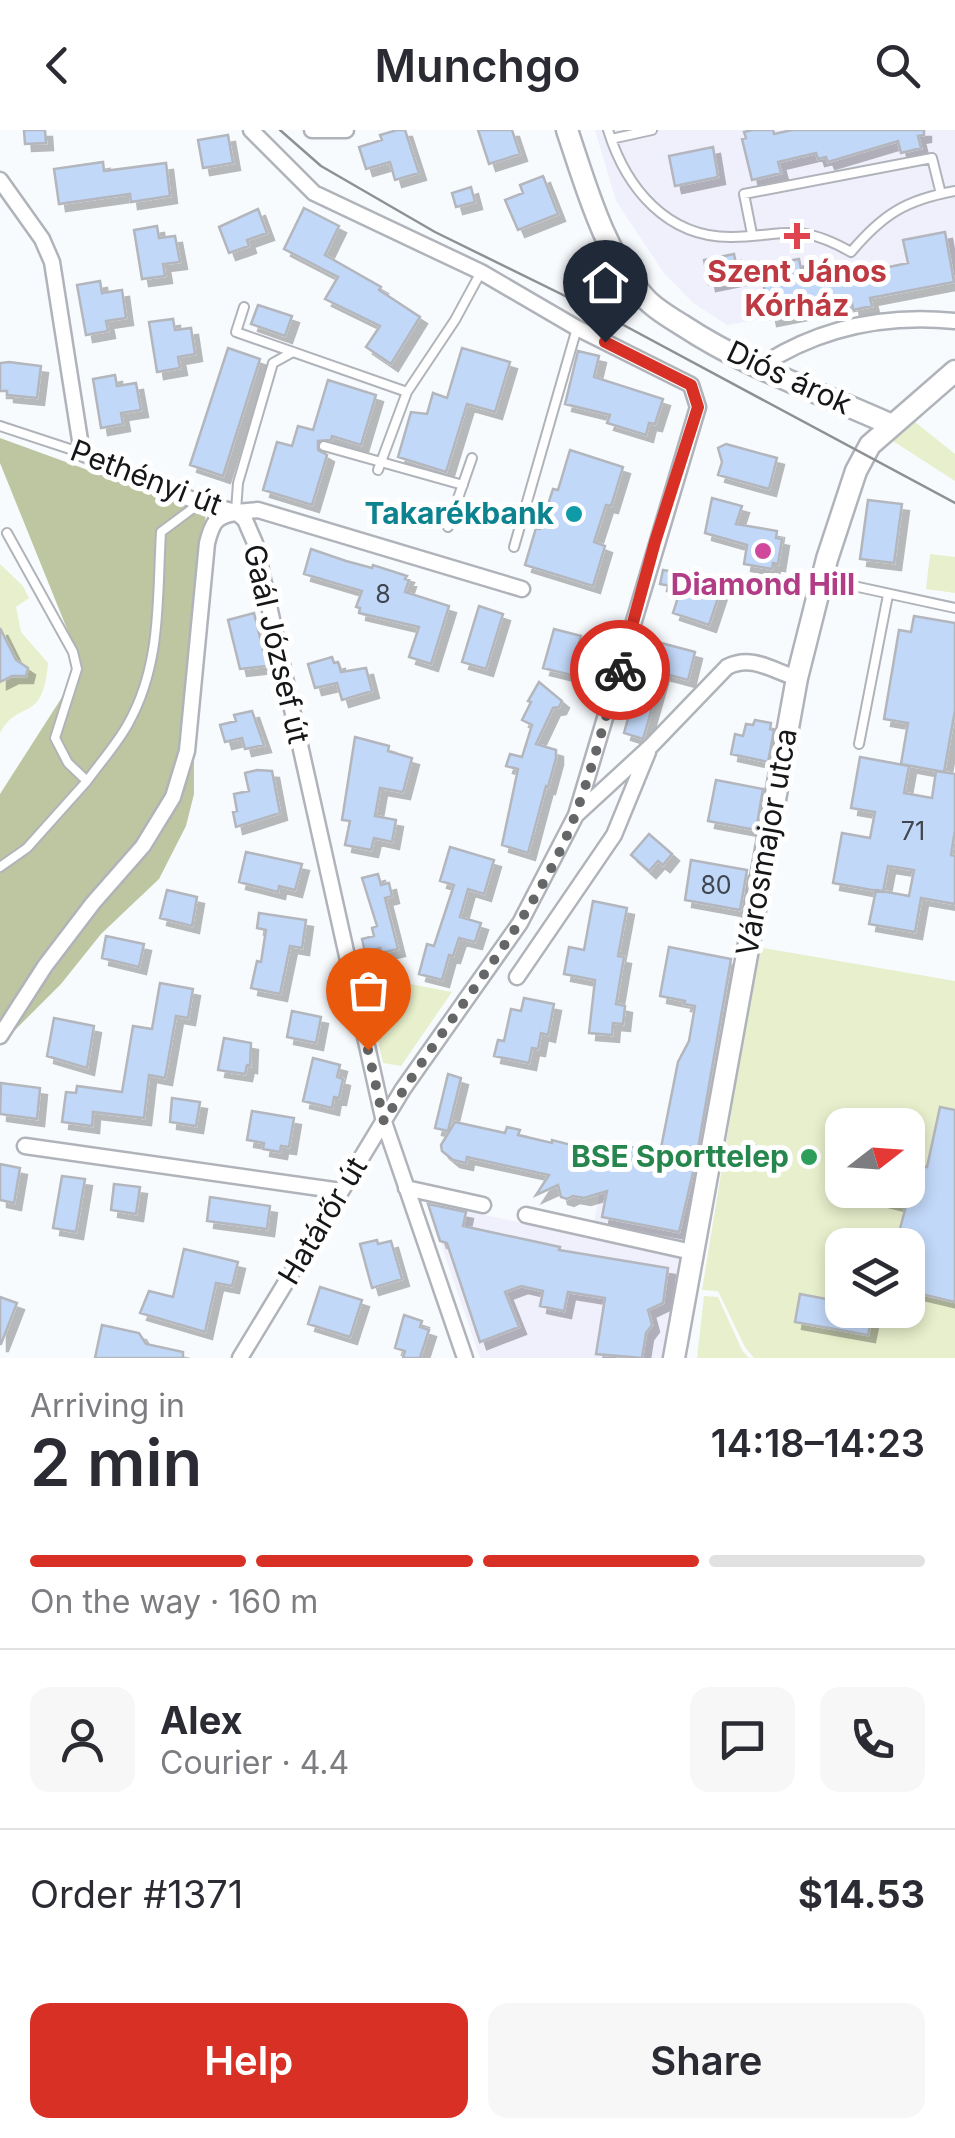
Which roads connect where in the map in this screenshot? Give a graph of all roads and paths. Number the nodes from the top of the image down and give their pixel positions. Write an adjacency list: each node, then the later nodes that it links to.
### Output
1 (250, 130): 11 (street)
2 (312, 130): 3 (street)
3 (346, 130)
4 (567, 130): 16 (street, Diós árok)
5 (652, 130): 6 (lane)
6 (610, 134): 10 (lane)
7 (0, 180): 22 (street)
8 (955, 192): 9 (lane)
9 (941, 194): 10 (lane); 10 (lane)
10 (752, 234)
11 (480, 272): 14 (street); 18 (lane)
12 (244, 307): 15 (lane)
13 (955, 321): 16 (street)
14 (577, 328): 32 (lane); 41 (street)
15 (293, 352): 18 (lane); 29 (lane)
16 (759, 367): 19 (street, Diós árok)
17 (955, 372): 19 (street, Városmajor utca)
18 (407, 392): 24 (lane)
19 (892, 425): 33 (street, Városmajor utca)
20 (0, 426): 22 (lane, Pethényi út)
21 (324, 446): 24 (lane)
22 (82, 453): 28 (street, Pethényi út)
23 (472, 458): 27 (lane)
24 (379, 466): 25 (lane)
25 (422, 473): 26 (lane); 27 (lane)
26 (416, 482)
27 (463, 484): 30 (lane)
28 (200, 503): 29 (street, Pethényi út); 40 (lane)
29 (236, 512): 34 (street, Pethényi út); 44 (street, Gaál József út); 45 (street, Gaál József út)
30 (448, 527)
31 (6, 534): 40 (lane)
32 (514, 547)
33 (822, 579): 35 (lane); 37 (street, Városmajor utca)
34 (522, 589)
35 (888, 595): 36 (lane); 38 (lane)
36 (955, 608)
37 (797, 678): 39 (street, Határőr út); 51 (street, Városmajor utca)
38 (860, 744)
39 (650, 747): 41 (street, Határőr út); 43 (street, Határőr út)
40 (87, 782): 42 (lane)
41 (576, 816): 45 (street, Határőr út)
42 (0, 867)
43 (517, 976)
44 (0, 1036)
45 (384, 1122): 47 (street, Gaál József út); 48 (street, Határőr út)
46 (24, 1146): 48 (street)
47 (406, 1188): 49 (street); 53 (street, Gaál József út)
48 (341, 1191): 52 (street, Határőr út)
49 (483, 1205)
50 (526, 1215): 51 (street)
51 (692, 1252): 54 (street, Városmajor utca)
52 (240, 1358)
53 (466, 1358)
54 (674, 1358)

